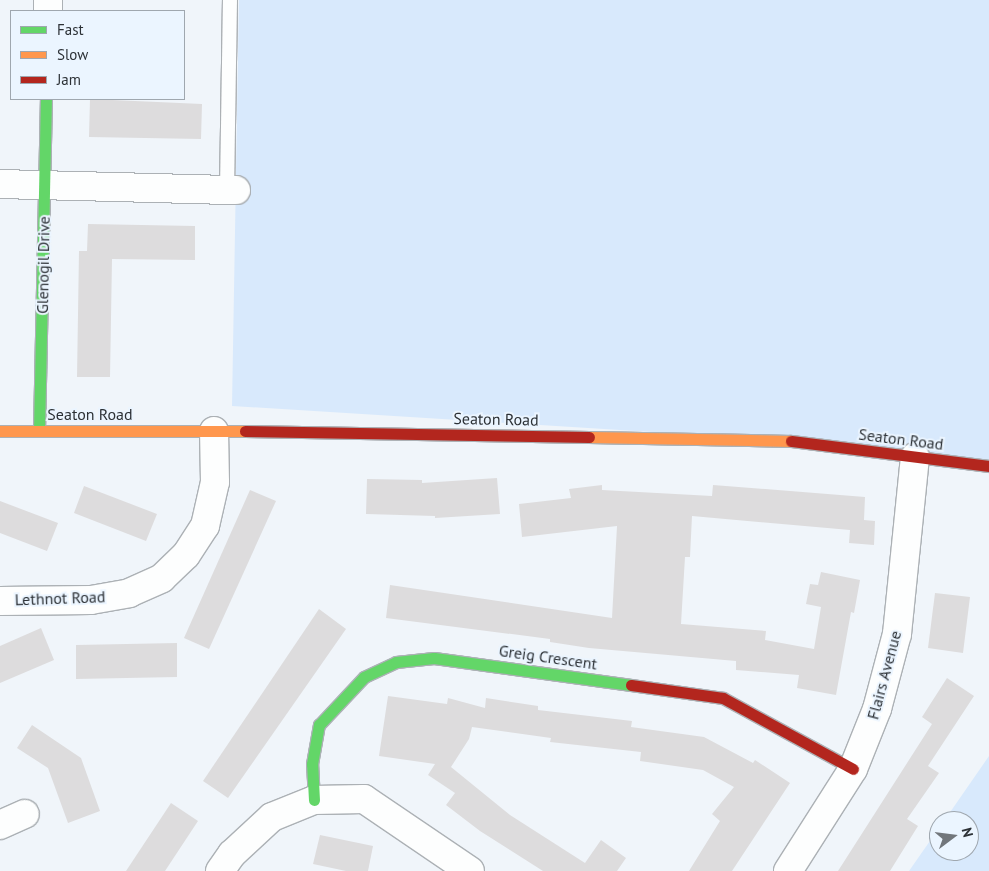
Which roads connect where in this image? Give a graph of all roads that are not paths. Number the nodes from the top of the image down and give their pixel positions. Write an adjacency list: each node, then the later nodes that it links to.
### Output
1 (230, 0): 5 (lane)
2 (46, 100): 4 (street, Glenogil Drive)
3 (0, 184): 4 (street)
4 (44, 185): 5 (street); 8 (street, Glenogil Drive)
5 (231, 190)
6 (214, 430): 8 (street, Seaton Road); 9 (street, Seaton Road); 11 (street, Lethnot Road)
7 (0, 431): 8 (street, Seaton Road)
8 (39, 431)
9 (915, 457): 10 (street, Seaton Road); 12 (street, Flairs Avenue)
10 (989, 466)
11 (0, 601)
12 (853, 769): 13 (street, Greig Crescent); 18 (street, Flairs Avenue)
13 (314, 800): 16 (street); 17 (street)
14 (25, 814): 15 (street)
15 (0, 824)
16 (220, 871)
17 (470, 871)
18 (788, 871)

